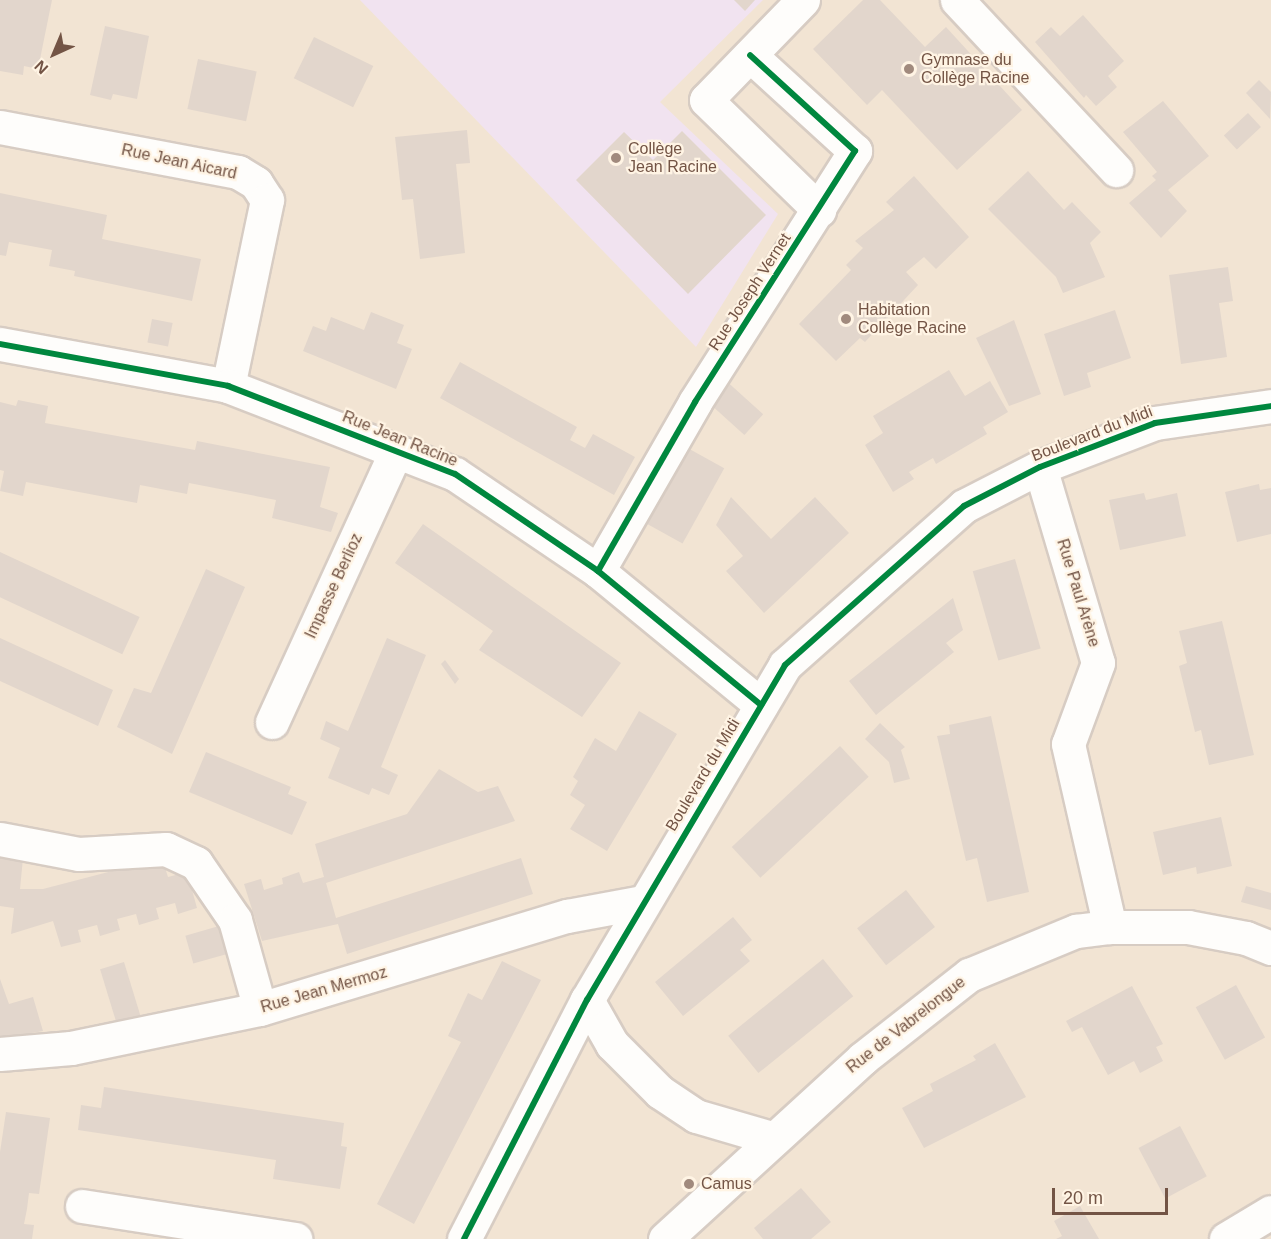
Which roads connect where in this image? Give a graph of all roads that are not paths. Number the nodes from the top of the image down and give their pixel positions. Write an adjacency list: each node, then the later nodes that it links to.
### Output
1 (803, 0): 3 (street)
2 (957, 0): 5 (street)
3 (750, 55): 6 (street, Rue Joseph Vernet); 6 (street)
4 (0, 127): 8 (street, Rue Jean Aicard)
5 (1116, 170)
6 (819, 210): 12 (street, Rue Joseph Vernet)
7 (0, 344): 8 (street, Rue Jean Racine)
8 (228, 386): 10 (street, Rue Jean Racine)
9 (1271, 406): 11 (street, Boulevard du Midi)
10 (396, 451): 12 (street, Rue Jean Racine); 14 (street, Impasse Berlioz)
11 (1040, 467): 13 (street, Boulevard du Midi); 17 (street, Rue Paul Arène)
12 (598, 571): 13 (street, Rue Jean Racine)
13 (761, 705): 16 (street, Boulevard du Midi)
14 (272, 722)
15 (0, 839): 20 (street)
16 (643, 902): 19 (street, Boulevard du Midi); 20 (street, Rue Jean Mermoz)
17 (1110, 927): 18 (street, Rue de Vabrelongue); 22 (street, Rue de Vabrelongue)
18 (1271, 948)
19 (586, 1000): 22 (street); 26 (street, Boulevard du Midi)
20 (260, 1009): 21 (street, Rue Jean Mermoz)
21 (0, 1054)
22 (771, 1138): 27 (street, Rue de Vabrelongue)
23 (82, 1206): 25 (street)
24 (1271, 1212): 28 (street)
25 (295, 1239)
26 (464, 1239)
27 (665, 1239)
28 (1226, 1239)

